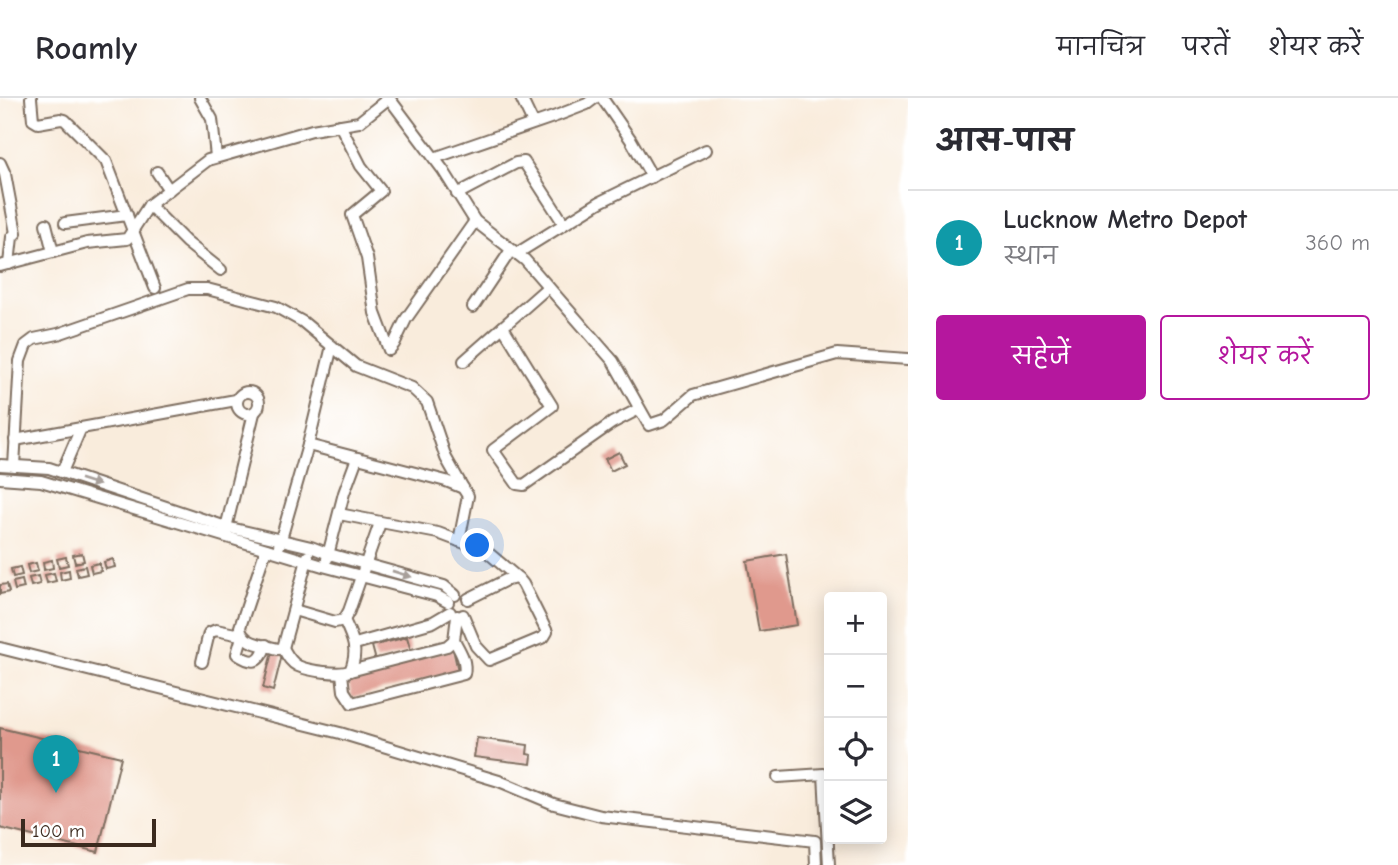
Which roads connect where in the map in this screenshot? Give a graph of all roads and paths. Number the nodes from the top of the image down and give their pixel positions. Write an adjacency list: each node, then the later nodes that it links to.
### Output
1 (31, 98): 19 (street)
2 (200, 98): 11 (street)
3 (389, 98): 9 (street); 12 (street)
4 (521, 98): 8 (street)
5 (595, 98): 7 (street)
6 (601, 98): 15 (street)
7 (574, 103): 8 (street)
8 (533, 123): 12 (street)
9 (340, 125): 11 (street); 20 (street)
10 (706, 150): 15 (street)
11 (216, 158): 16 (street)
12 (434, 158): 17 (street)
13 (0, 163): 27 (street)
14 (157, 172): 16 (street)
15 (652, 177): 23 (street)
16 (169, 190): 18 (street)
17 (457, 194): 20 (street); 23 (street)
18 (149, 205): 24 (street); 28 (street)
19 (127, 215): 21 (street); 24 (street)
20 (475, 220): 26 (street)
21 (65, 223)
22 (46, 224): 25 (street)
23 (564, 224): 26 (street)
24 (133, 231): 25 (street); 30 (street)
25 (53, 252): 27 (street)
26 (514, 252): 29 (street); 31 (street)
27 (4, 265)
28 (221, 270)
29 (548, 287): 32 (street); 37 (street)
30 (155, 288)
31 (473, 307)
32 (503, 327): 35 (street); 37 (street)
33 (332, 346): 40 (street); 41 (street); 49 (street)
34 (908, 359): 37 (street)
35 (464, 361)
36 (236, 400): 38 (street); 38 (street); 39 (street)
37 (639, 409)
38 (254, 413): 53 (street)
39 (80, 428): 40 (street); 46 (street)
40 (15, 440): 44 (street)
41 (309, 445): 42 (street); 54 (street)
42 (357, 458): 49 (street); 50 (street)
43 (0, 465): 44 (street)
44 (14, 466): 45 (street)
45 (28, 467): 46 (street); 48 (street)
46 (62, 472): 51 (street, one-way to 51)
47 (0, 478): 48 (street)
48 (27, 480): 51 (street)
49 (463, 488): 55 (street)
50 (339, 514): 52 (street); 58 (street)
51 (186, 520): 53 (street)
52 (380, 523): 55 (street); 60 (street)
53 (225, 532): 54 (street); 57 (street)
54 (280, 540): 56 (street); 57 (street)
55 (459, 541): 63 (street)
56 (311, 547): 58 (street); 59 (street)
57 (272, 551): 59 (street); 67 (street)
58 (329, 554): 60 (street); 61 (street)
59 (307, 561): 61 (street); 65 (street)
60 (364, 562): 62 (street); 64 (street, one-way to 64)
61 (323, 566): 62 (street)
62 (360, 576): 64 (street); 66 (street)
63 (518, 578): 64 (street); 64 (street)
64 (455, 608): 68 (street); 69 (street)
65 (293, 610): 66 (street); 72 (street)
66 (344, 620): 69 (street)
67 (241, 636): 70 (street); 70 (street); 73 (street)
68 (454, 640): 74 (street); 74 (street)
69 (355, 644): 74 (street)
70 (266, 645): 72 (street)
71 (0, 648): 76 (street)
72 (284, 648): 74 (street)
73 (202, 662)
74 (346, 673)
75 (778, 777): 77 (street)
76 (816, 865)
77 (829, 865)

